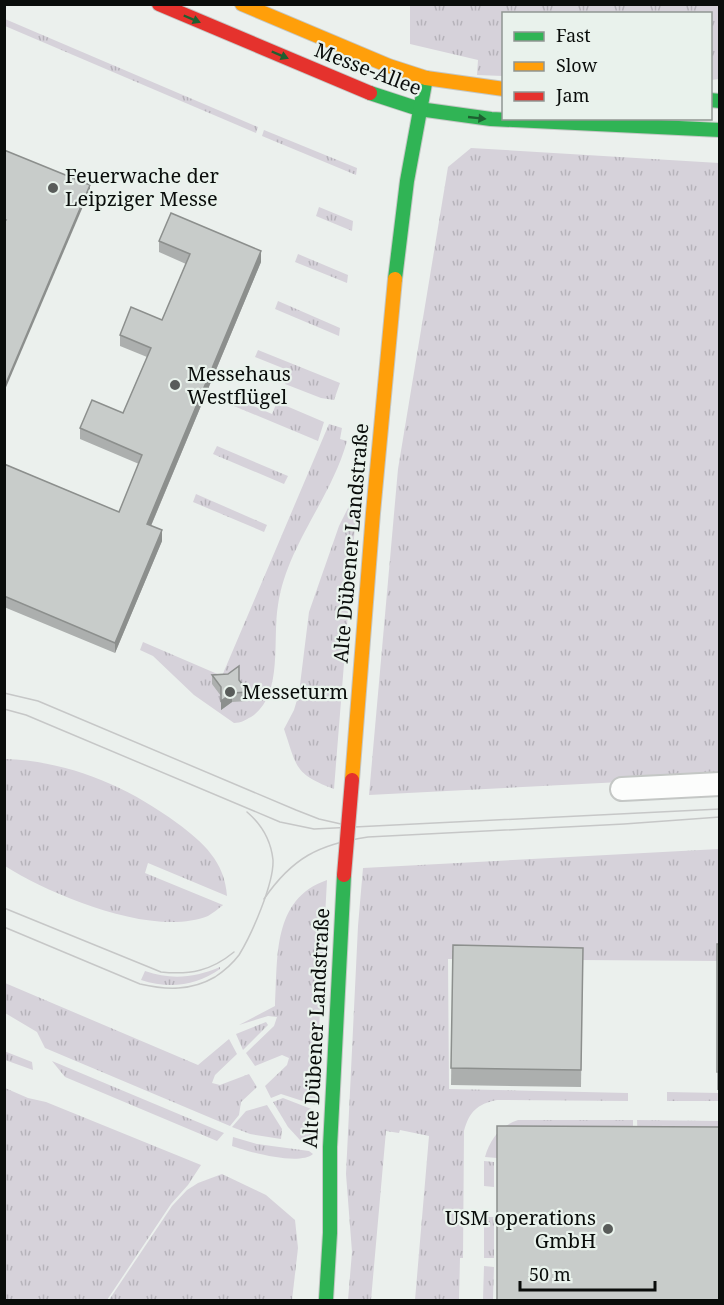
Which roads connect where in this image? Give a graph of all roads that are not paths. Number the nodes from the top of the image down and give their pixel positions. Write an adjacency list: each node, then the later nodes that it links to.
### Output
1 (159, 4): 5 (street, Messe-Allee, one-way to 5)
2 (242, 4): 3 (street, Messe-Allee)
3 (426, 78): 4 (street, Messe-Allee); 5 (street, Alte Dübener Landstraße)
4 (502, 89)
5 (419, 109): 6 (street, Messe-Allee, one-way to 6); 11 (street, Alte Dübener Landstraße, bridge)
6 (502, 120)
7 (503, 120): 8 (street, Messe-Allee, one-way to 8)
8 (720, 130)
9 (720, 784): 10 (street)
10 (622, 789)
11 (326, 1300)

